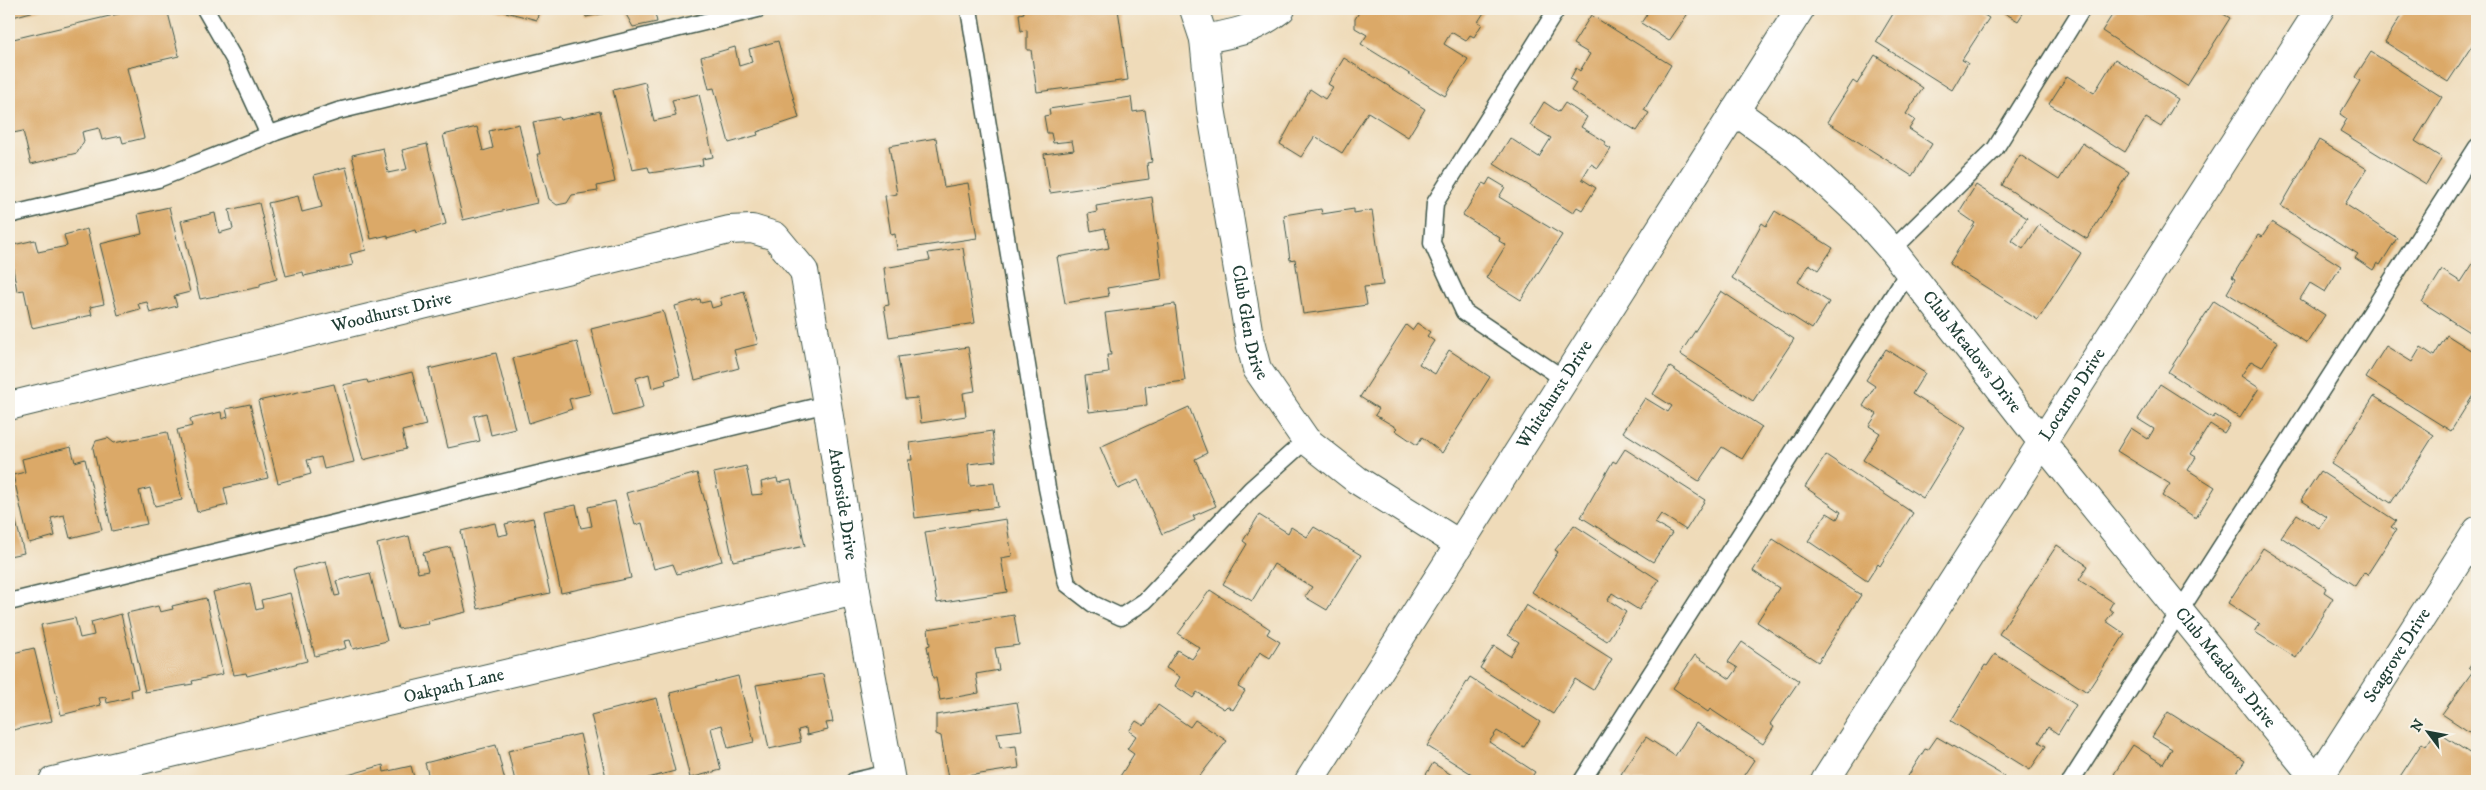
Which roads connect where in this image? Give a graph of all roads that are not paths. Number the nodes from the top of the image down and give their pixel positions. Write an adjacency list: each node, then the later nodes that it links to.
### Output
1 (206, 9): 12 (lane)
2 (758, 9): 12 (lane)
3 (969, 9): 21 (lane)
4 (1194, 9): 10 (street, Club Glen Drive)
5 (1281, 9): 10 (street)
6 (1558, 9): 18 (lane)
7 (1800, 9): 11 (street, Whitehurst Drive)
8 (2082, 9): 16 (lane)
9 (2320, 9): 22 (street, Locarno Drive)
10 (1204, 39): 21 (street, Club Glen Drive)
11 (1735, 111): 16 (street, Club Meadows Drive); 18 (street, Whitehurst Drive)
12 (269, 135): 14 (lane)
13 (2477, 147): 27 (lane)
14 (9, 215)
15 (774, 236): 19 (street, Arborside Drive); 20 (street, Woodhurst Drive)
16 (1892, 250): 17 (street, Club Meadows Drive)
17 (1909, 271): 22 (street, Club Meadows Drive); 32 (lane)
18 (1564, 379): 24 (street, Whitehurst Drive)
19 (827, 404): 25 (street, Arborside Drive); 26 (lane)
20 (9, 406)
21 (1306, 440): 24 (street, Club Glen Drive)
22 (2042, 442): 27 (street, Club Meadows Drive); 33 (street, Locarno Drive)
23 (2477, 531): 35 (street, Seagrove Drive)
24 (1459, 544): 31 (street, Whitehurst Drive)
25 (856, 591): 28 (street, Arborside Drive); 29 (street, Oakpath Lane)
26 (9, 602)
27 (2180, 612): 34 (lane); 35 (street, Club Meadows Drive)
28 (890, 777): 30 (lane)
29 (53, 781)
30 (854, 781)
31 (1309, 781)
32 (1582, 781)
33 (1825, 781)
34 (2071, 781)
35 (2317, 781)

